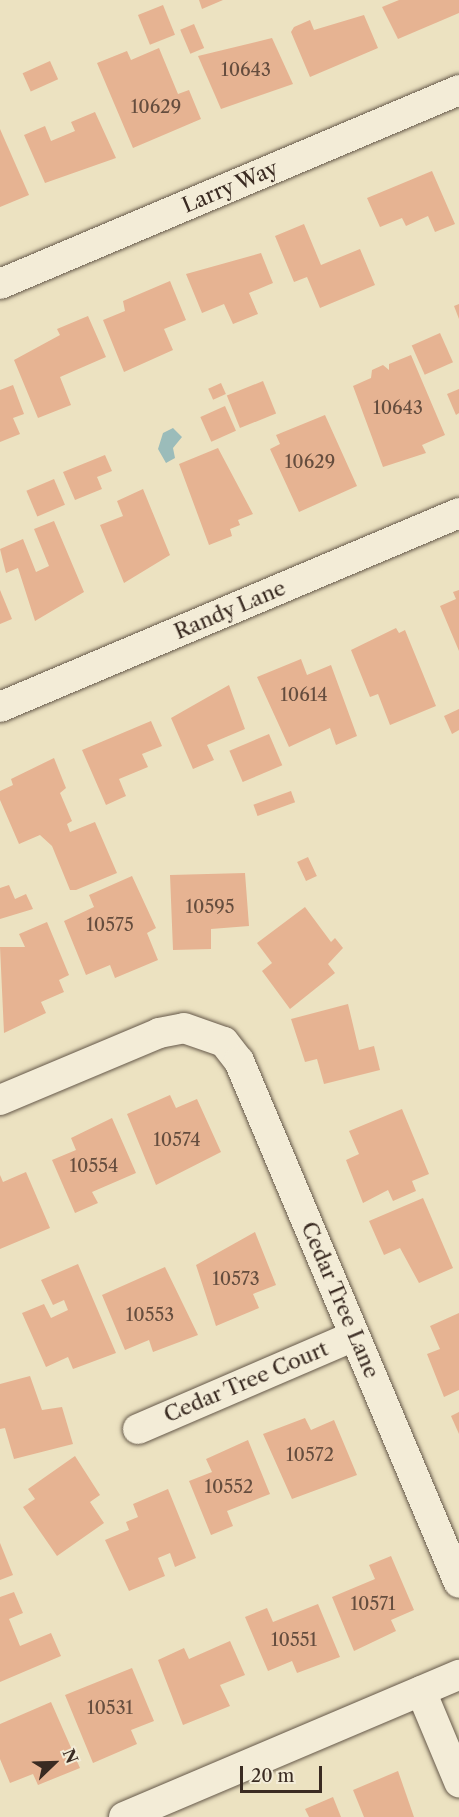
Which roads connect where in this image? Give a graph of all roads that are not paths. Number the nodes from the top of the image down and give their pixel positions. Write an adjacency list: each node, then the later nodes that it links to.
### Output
1 (459, 90): 2 (street, Larry Way)
2 (0, 284)
3 (459, 513): 4 (street, Randy Lane)
4 (0, 707)
5 (0, 1100): 6 (street, Cedar Tree Lane)
6 (354, 1336): 7 (street, Cedar Tree Court); 8 (street, Cedar Tree Lane)
7 (138, 1429)
8 (459, 1582)
9 (459, 1675): 10 (street)
10 (421, 1691): 11 (street); 12 (street)
11 (459, 1782)
12 (124, 1817)

